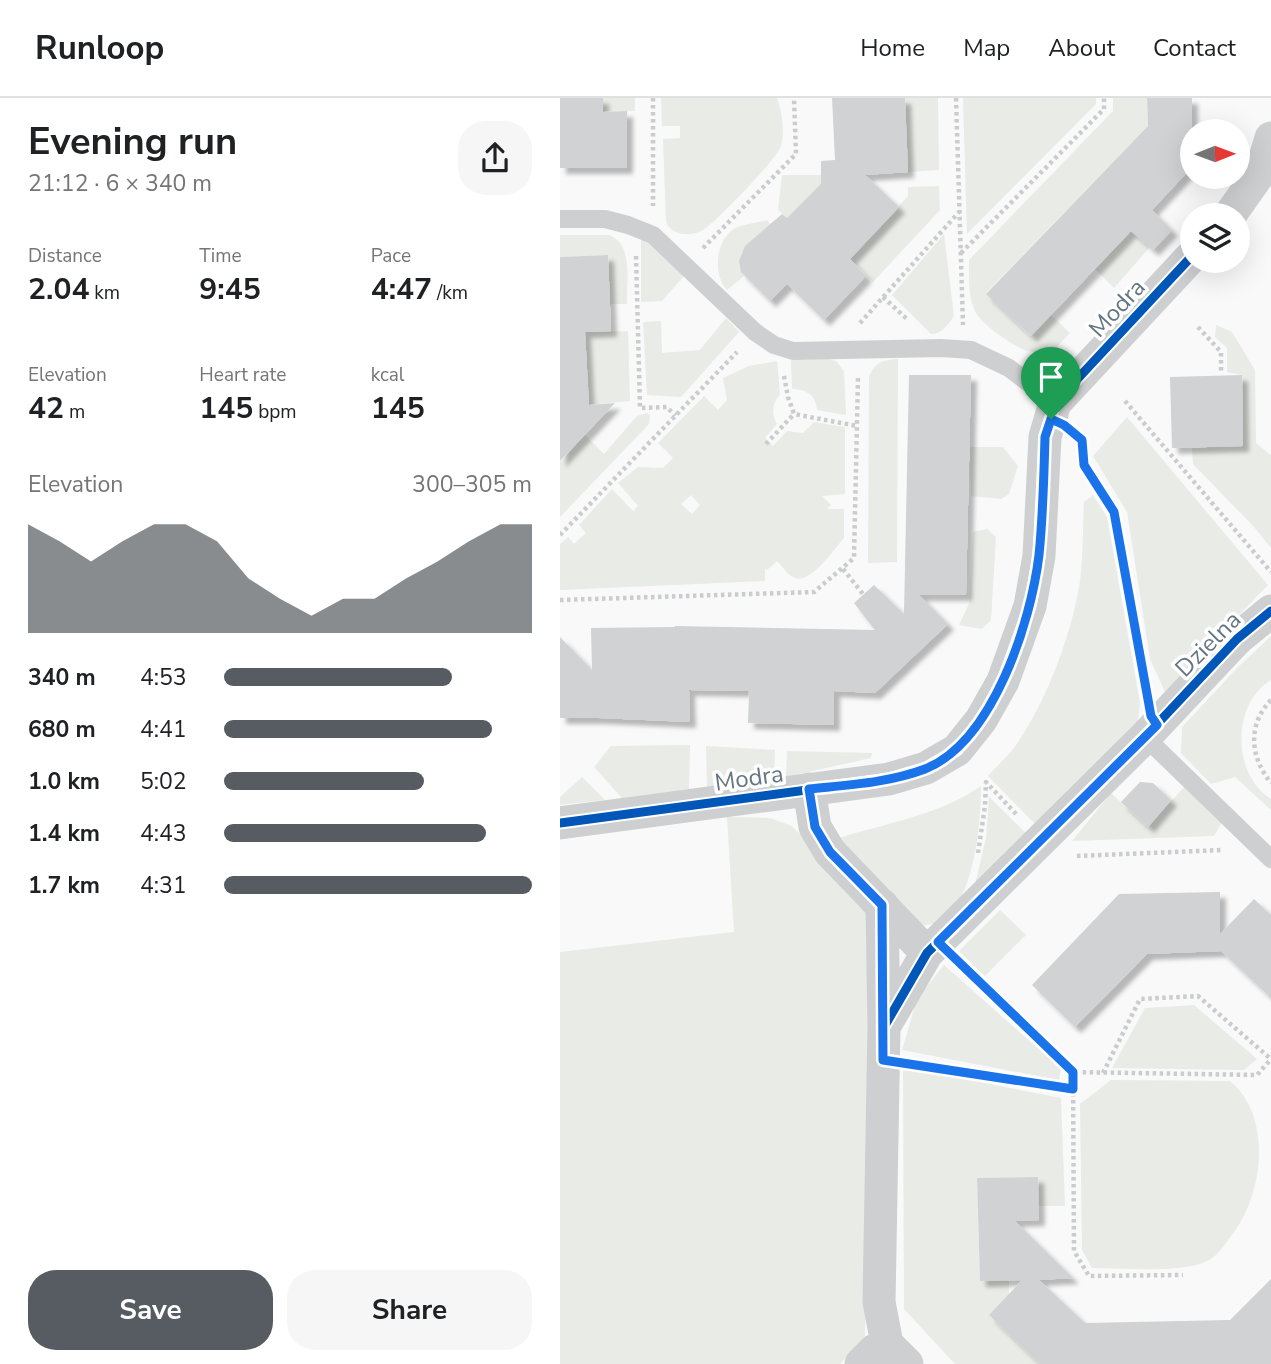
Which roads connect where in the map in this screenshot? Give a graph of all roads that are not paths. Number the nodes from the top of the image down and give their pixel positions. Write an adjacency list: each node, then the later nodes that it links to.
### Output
1 (1271, 138): 2 (street)
2 (1238, 203)
3 (560, 219): 5 (lane)
4 (1180, 269): 5 (street, Modra)
5 (1053, 411): 8 (street, Modra)
6 (1271, 611): 7 (street, Dzielna)
7 (1151, 731): 10 (lane); 12 (street, Dzielna)
8 (809, 789): 9 (street, Modra); 11 (street)
9 (560, 823)
10 (1265, 854)
11 (882, 905): 12 (street); 13 (street)
12 (933, 947): 13 (street, Dzielna)
13 (884, 1027): 14 (street)
14 (897, 1354): 15 (street)
15 (861, 1364)

